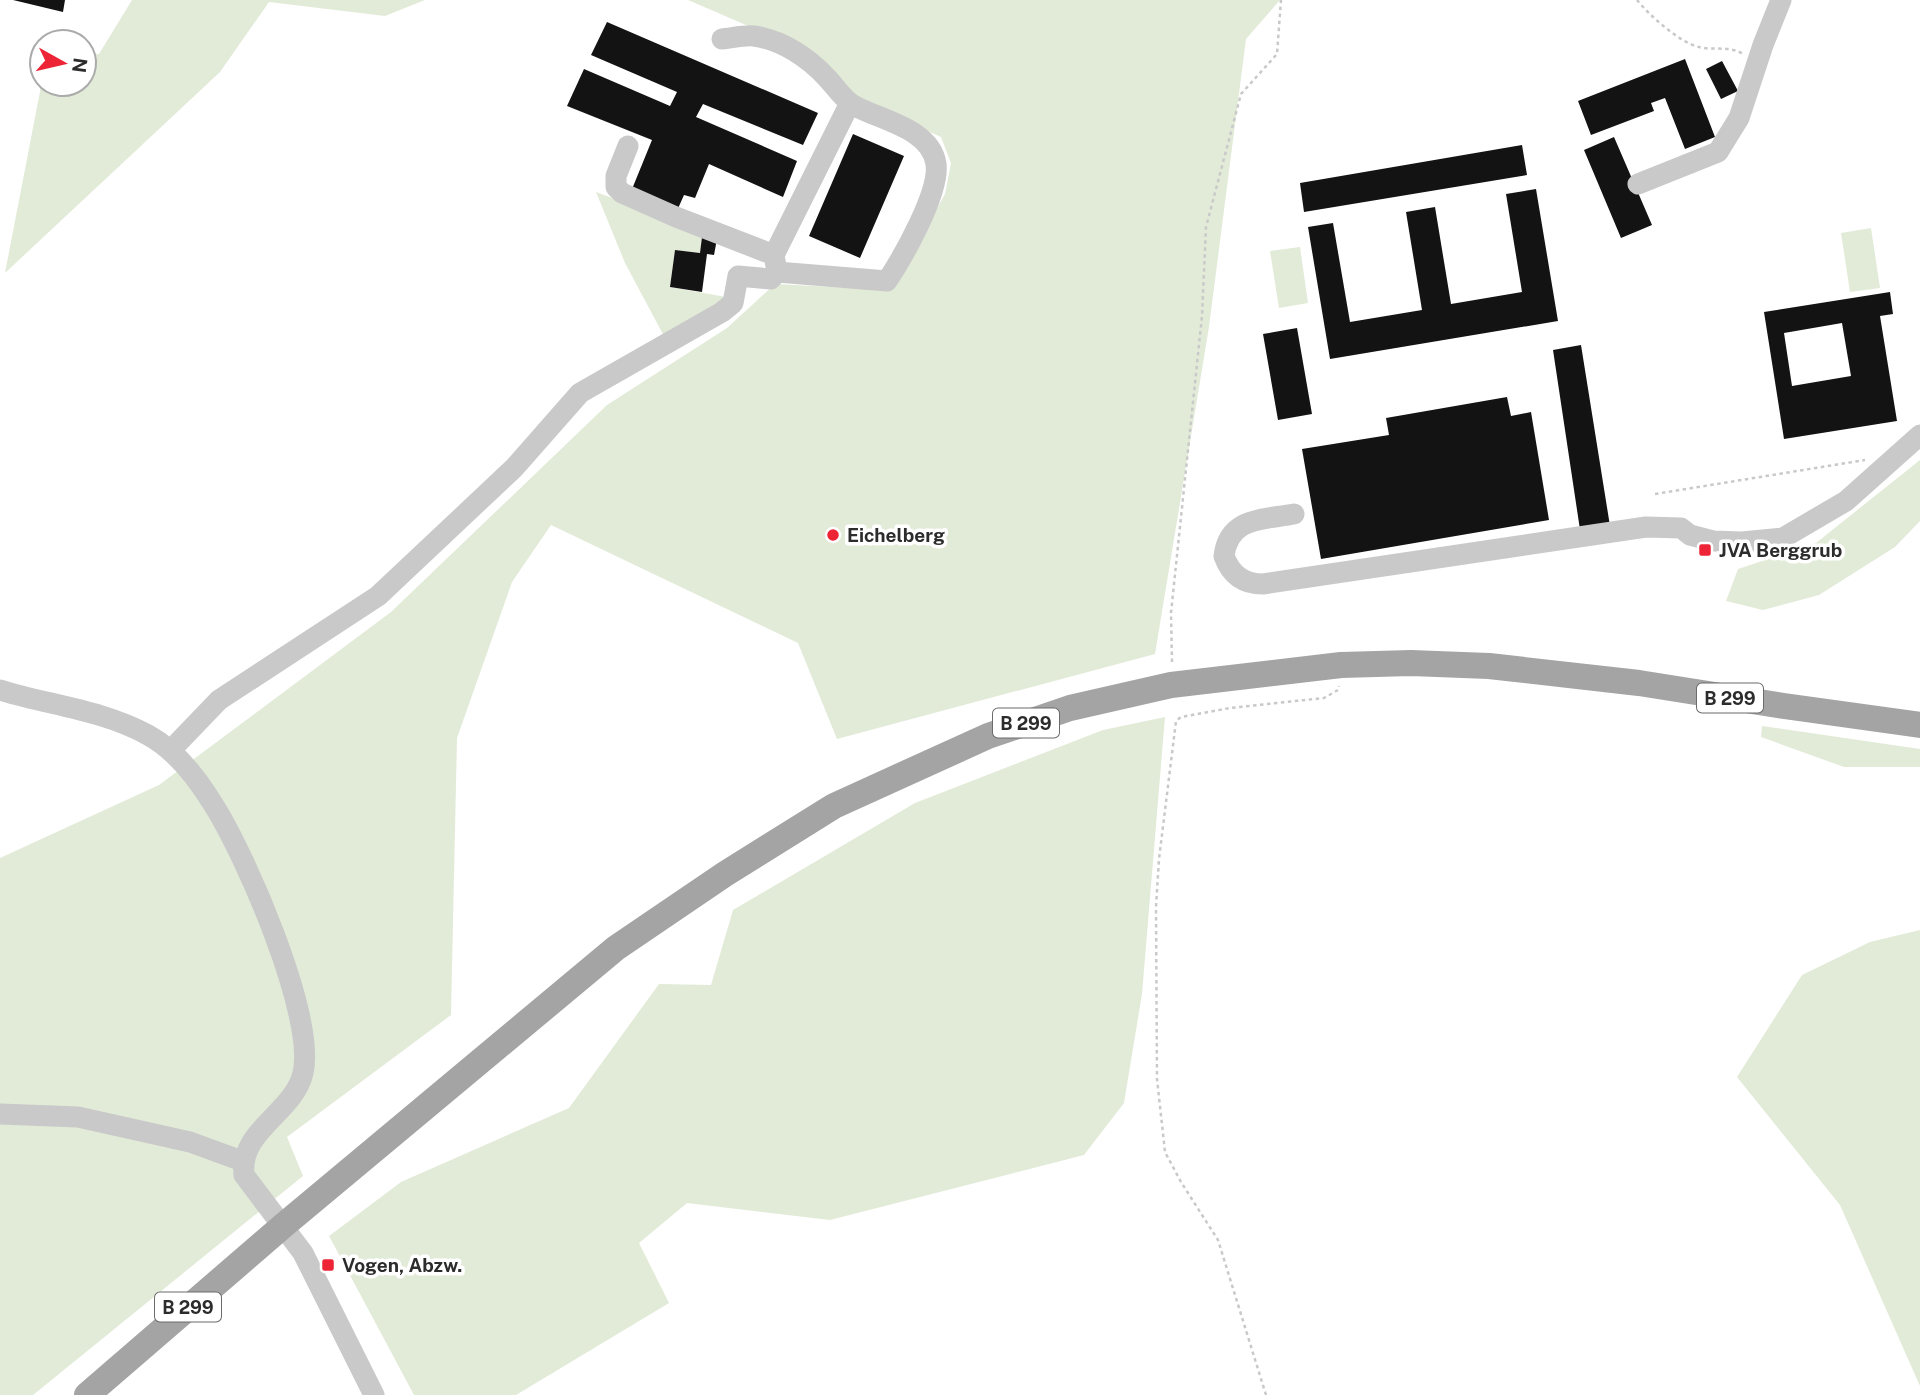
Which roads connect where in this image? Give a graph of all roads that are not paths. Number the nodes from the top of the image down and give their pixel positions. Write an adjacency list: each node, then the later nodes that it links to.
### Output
1 (1781, 0): 5 (street)
2 (722, 39): 3 (street)
3 (850, 103): 6 (street); 6 (street)
4 (628, 146): 6 (street)
5 (1638, 184)
6 (775, 264): 11 (street)
7 (1920, 435): 8 (street)
8 (1294, 514)
9 (0, 691): 11 (street)
10 (1920, 724): 14 (main road, B 299)
11 (170, 751): 13 (street)
12 (0, 1114): 13 (street)
13 (242, 1161): 14 (street)
14 (284, 1225): 15 (main road, B 299); 16 (street)
15 (87, 1395)
16 (374, 1395)

